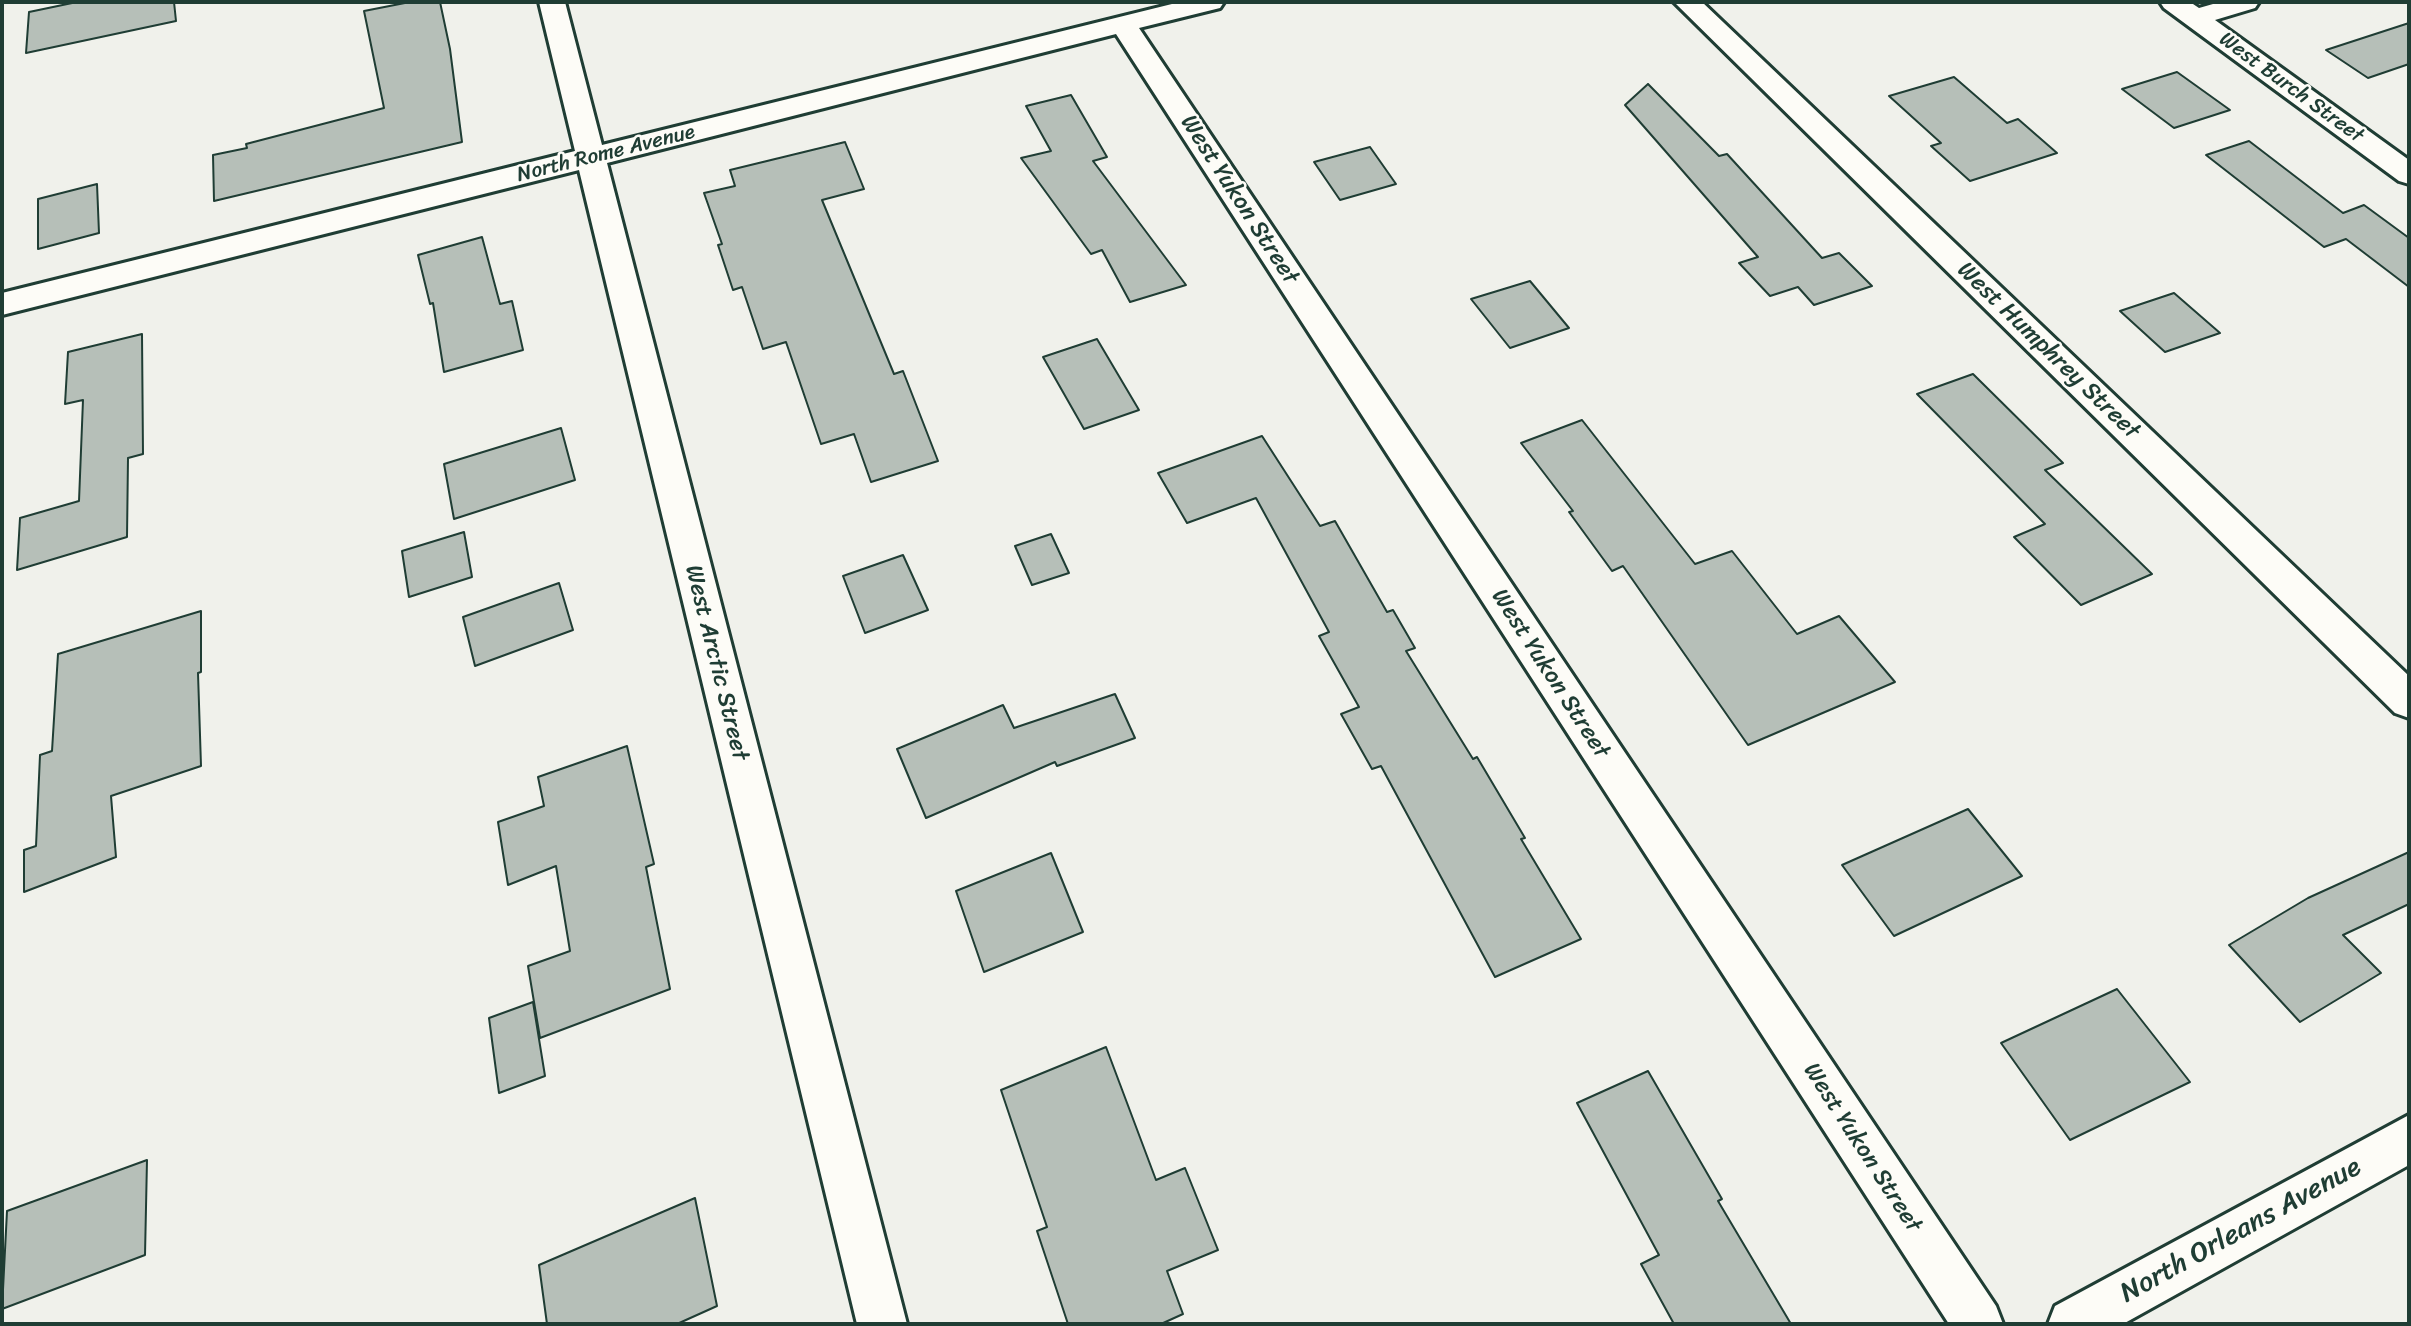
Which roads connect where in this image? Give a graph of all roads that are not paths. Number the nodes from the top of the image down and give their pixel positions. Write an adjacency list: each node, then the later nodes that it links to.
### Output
1 (552, 2): 7 (street, West Arctic Street)
2 (1211, 2): 6 (street, North Rome Avenue)
3 (1687, 2): 10 (street, West Humphrey Street)
4 (2246, 2): 5 (street)
5 (2184, 10): 8 (street, West Burch Street)
6 (1123, 24): 7 (street, North Rome Avenue); 13 (street, West Yukon Street)
7 (590, 158): 9 (street, North Rome Avenue); 12 (street, West Arctic Street)
8 (2409, 174)
9 (2, 304)
10 (2409, 701)
11 (2409, 1139): 14 (street, North Orleans Avenue)
12 (882, 1324)
13 (1978, 1324)
14 (2073, 1324)

